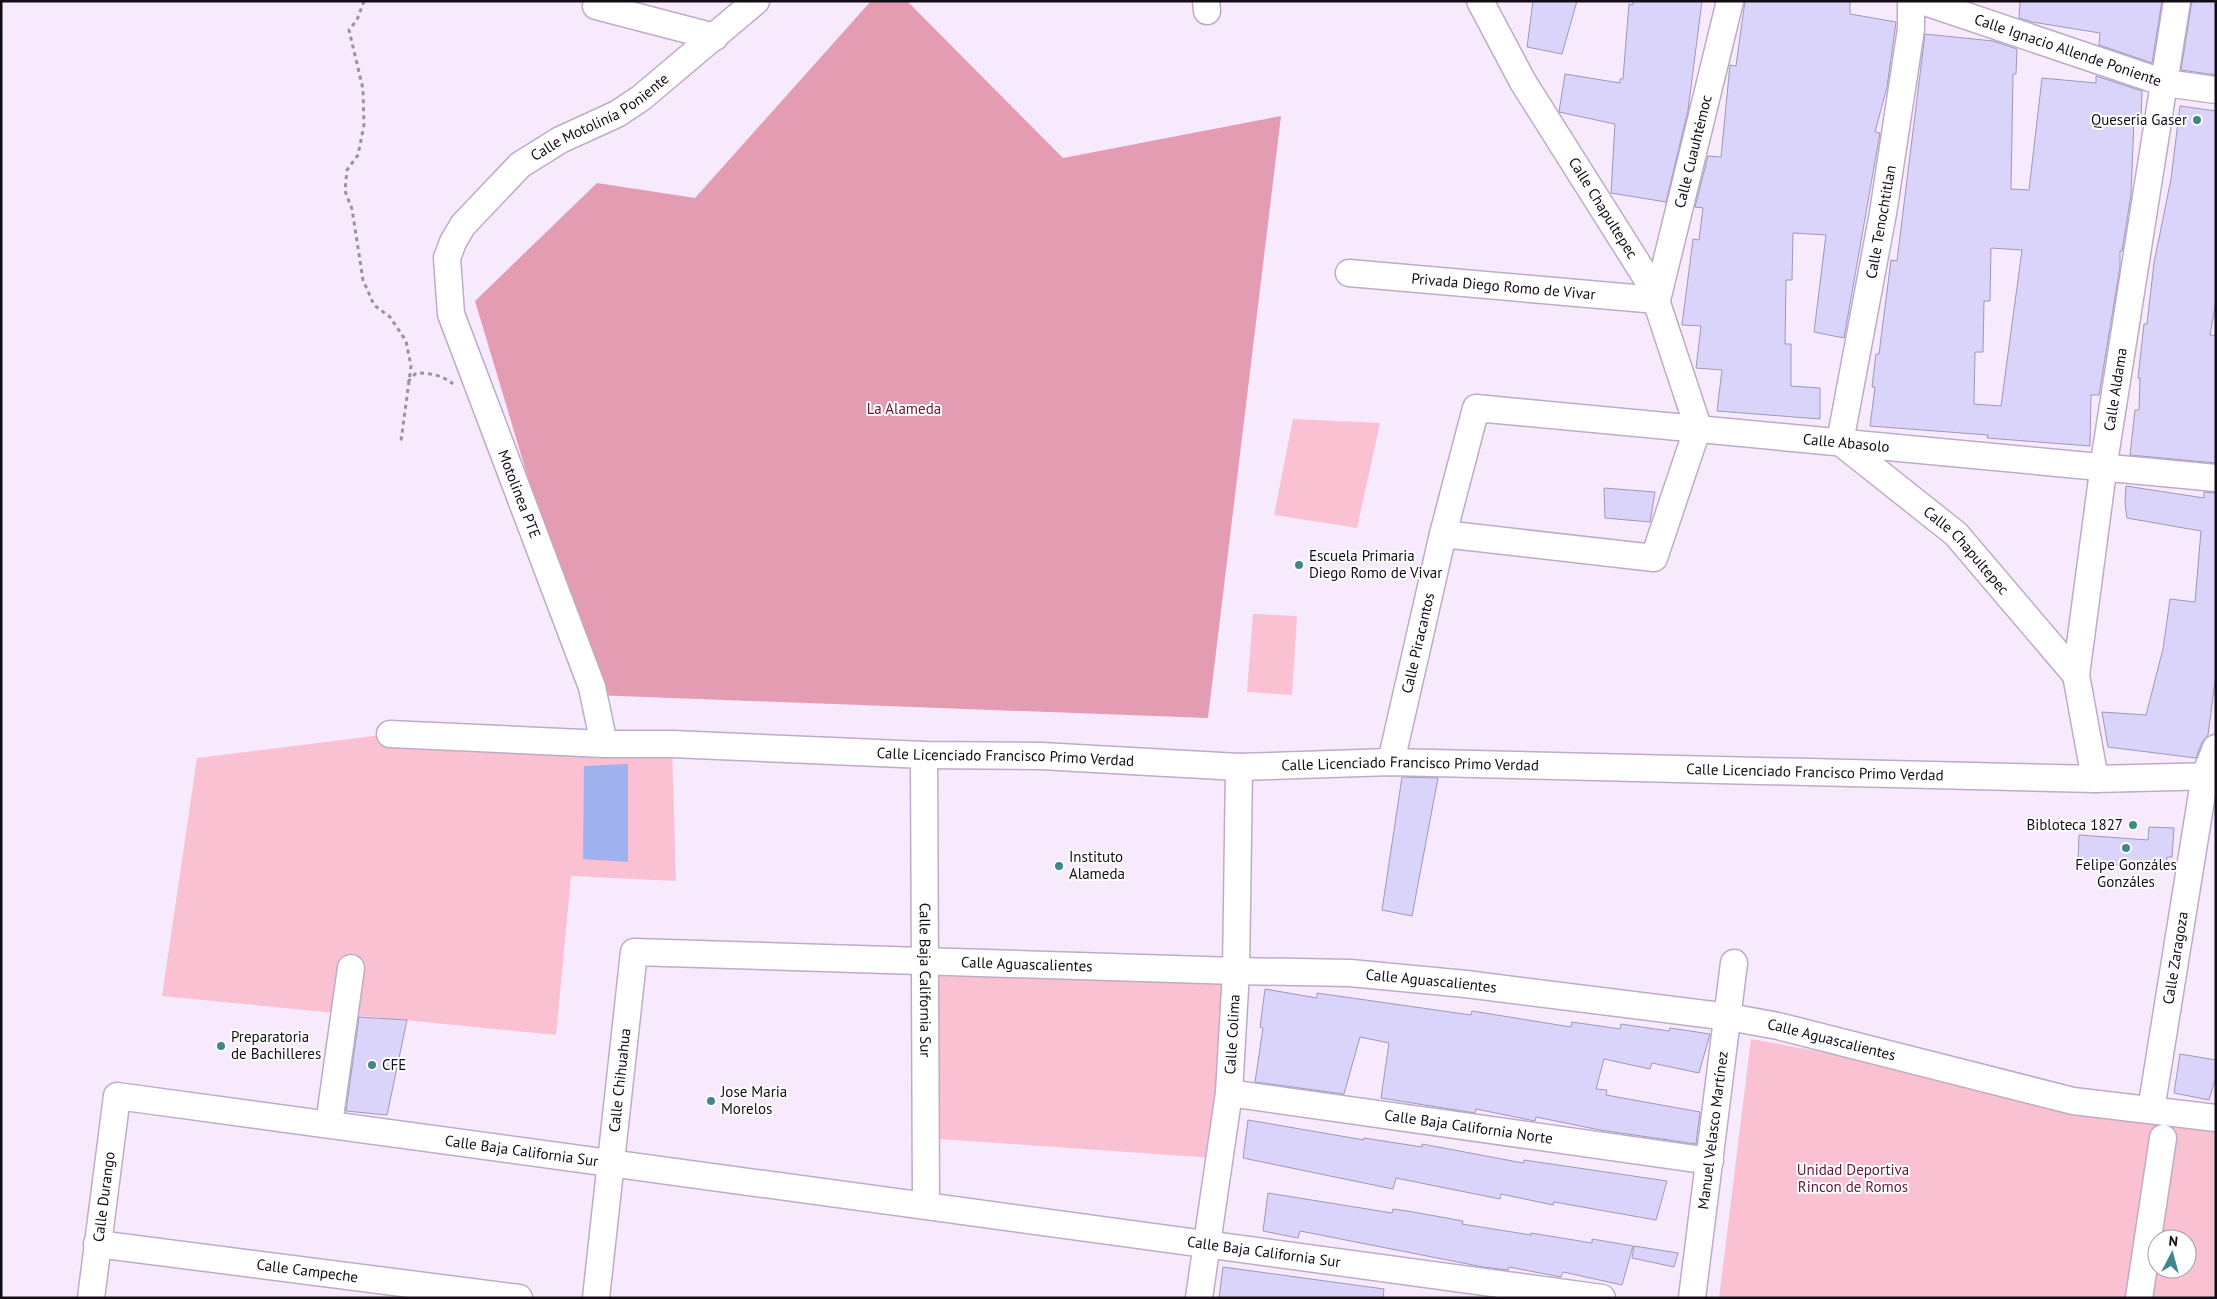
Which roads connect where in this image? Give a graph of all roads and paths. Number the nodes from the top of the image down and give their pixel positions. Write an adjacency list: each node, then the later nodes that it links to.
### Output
1 (364, 1): 15 (path)
2 (756, 1): 9 (street, Calle Motolinía Poniente)
3 (1480, 1): 14 (street, Calle Chapultepec)
4 (1730, 1): 14 (street, Calle Cuauhtémoc)
5 (1911, 1): 20 (street, Calle Tenochtitlan)
6 (1922, 1): 10 (street, Calle Ignacio Allende Poniente)
7 (2177, 1): 10 (street, Calle Aldama)
8 (596, 6): 9 (street)
9 (715, 37): 12 (street, Calle Motolinía Poniente)
10 (2165, 83): 11 (street, Calle Ignacio Allende Poniente); 21 (street, Calle Aldama)
11 (2216, 90)
12 (452, 242): 26 (street, Motolinea PTE)
13 (1349, 273): 14 (street, Privada Diego Romo de Vivar)
14 (1657, 300): 18 (street, Calle Chapultepec)
15 (408, 383): 16 (path); 19 (path)
16 (460, 390)
17 (1476, 408): 18 (street, Calle Abasolo); 23 (street, Calle Piracantos)
18 (1698, 427): 20 (street, Calle Abasolo); 23 (street)
19 (401, 441)
20 (1840, 442): 21 (street, Calle Abasolo); 24 (street, Calle Chapultepec)
21 (2104, 467): 22 (street, Calle Abasolo); 24 (street, Calle Aldama)
22 (2216, 478)
23 (1443, 534): 29 (street, Calle Piracantos)
24 (2076, 674): 32 (street, Calle Aldama)
25 (390, 734): 26 (street, Calle Licenciado Francisco Primo Verdad)
26 (604, 744): 28 (street, Calle Licenciado Francisco Primo Verdad)
27 (2216, 748): 31 (street, Calle Zaragoza)
28 (924, 755): 30 (street, Calle Licenciado Francisco Primo Verdad); 34 (street, Calle Baja California Sur)
29 (1390, 762): 30 (street, Calle Licenciado Francisco Primo Verdad); 32 (street, Calle Licenciado Francisco Primo Verdad)
30 (1239, 767): 37 (street, Calle Colima)
31 (2211, 775): 32 (street, Calle Licenciado Francisco Primo Verdad); 41 (street, Calle Zaragoza)
32 (2095, 779)
33 (634, 952): 34 (street, Calle Aguascalientes); 46 (street, Calle Chihuahua)
34 (926, 960): 37 (street, Calle Aguascalientes); 47 (street, Calle Baja California Sur)
35 (1734, 963): 38 (street, Manuel Velasco Martínez)
36 (351, 968): 43 (street)
37 (1236, 971): 38 (street, Calle Aguascalientes); 39 (street, Calle Colima)
38 (1729, 1017): 41 (street, Calle Aguascalientes); 45 (street, Manuel Velasco Martínez)
39 (1229, 1093): 45 (street, Calle Baja California Norte); 49 (street, Calle Colima)
40 (117, 1096): 43 (street, Calle Baja California Sur); 48 (street, Calle Durango)
41 (2151, 1110): 42 (street, Calle Aguascalientes)
42 (2216, 1118)
43 (328, 1124): 46 (street, Calle Baja California Sur)
44 (2163, 1138): 56 (street)
45 (1710, 1161): 55 (street, Manuel Velasco Martínez)
46 (610, 1162): 47 (street, Calle Baja California Sur); 52 (street, Calle Chihuahua)
47 (926, 1205): 49 (street, Calle Baja California Sur)
48 (97, 1244): 50 (street, Calle Durango); 51 (street, Calle Campeche)
49 (1208, 1244): 53 (street, Calle Colima); 54 (street, Calle Baja California Sur)
50 (91, 1298)
51 (519, 1298)
52 (596, 1298)
53 (1200, 1298)
54 (1602, 1298)
55 (1692, 1298)
56 (2139, 1298)

